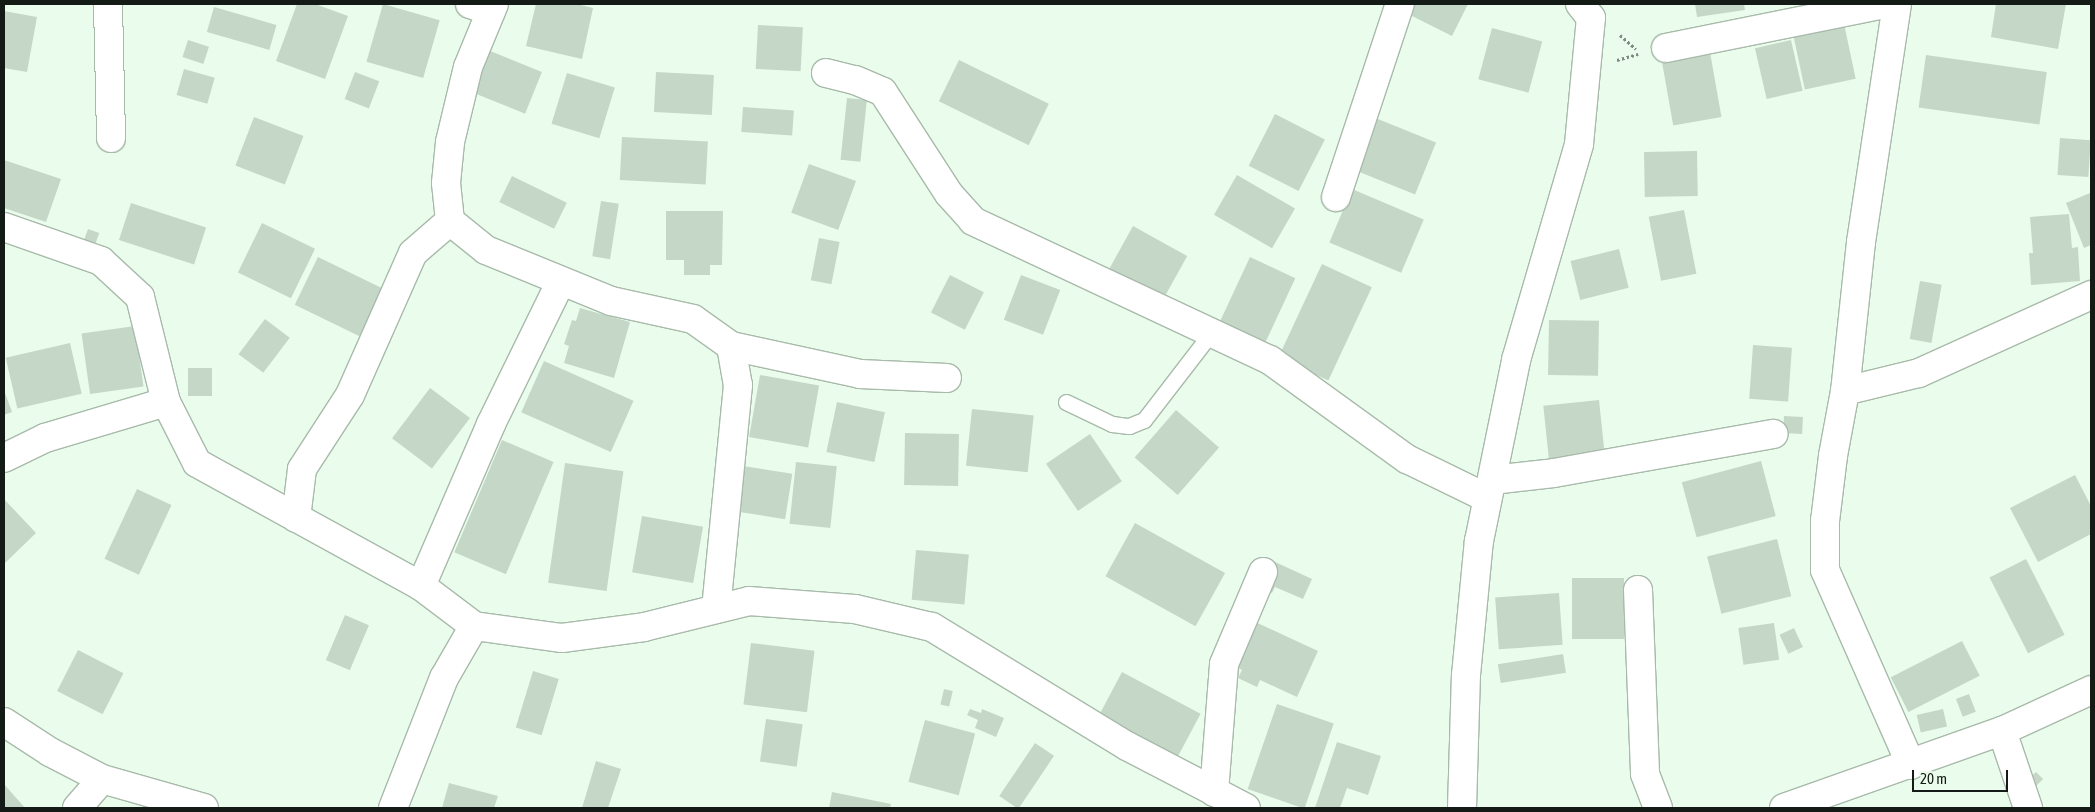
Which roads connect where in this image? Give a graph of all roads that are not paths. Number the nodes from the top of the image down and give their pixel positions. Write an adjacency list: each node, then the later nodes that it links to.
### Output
1 (108, 4): 9 (street)
2 (1400, 4): 10 (street)
3 (1885, 4): 7 (street)
4 (1897, 4): 18 (street)
5 (485, 6): 11 (street)
6 (1586, 11): 23 (street)
7 (1666, 48)
8 (826, 73): 15 (street)
9 (110, 138)
10 (1336, 197)
11 (450, 221): 13 (street); 24 (street)
12 (4, 227): 19 (street)
13 (560, 281): 16 (street); 26 (street)
14 (2091, 295): 18 (street)
15 (1211, 333): 20 (lane); 23 (street)
16 (731, 346): 17 (street); 28 (street)
17 (947, 378)
18 (1845, 391): 33 (street)
19 (166, 402): 22 (street); 24 (street)
20 (1066, 402)
21 (1774, 434): 23 (street)
22 (4, 458)
23 (1489, 489): 40 (street)
24 (296, 518): 26 (street)
25 (1263, 572): 35 (street)
26 (421, 586): 29 (street)
27 (1638, 590): 41 (street)
28 (716, 608): 29 (street); 35 (street)
29 (474, 626): 38 (street)
30 (2091, 690): 32 (street)
31 (4, 722): 34 (street)
32 (2002, 731): 33 (street); 43 (street)
33 (1912, 765): 42 (street)
34 (102, 779): 36 (street); 37 (street)
35 (1214, 792): 39 (street)
36 (77, 808)
37 (204, 808)
38 (393, 808)
39 (1246, 808)
40 (1462, 808)
41 (1658, 808)
42 (1784, 808)
43 (2028, 808)

